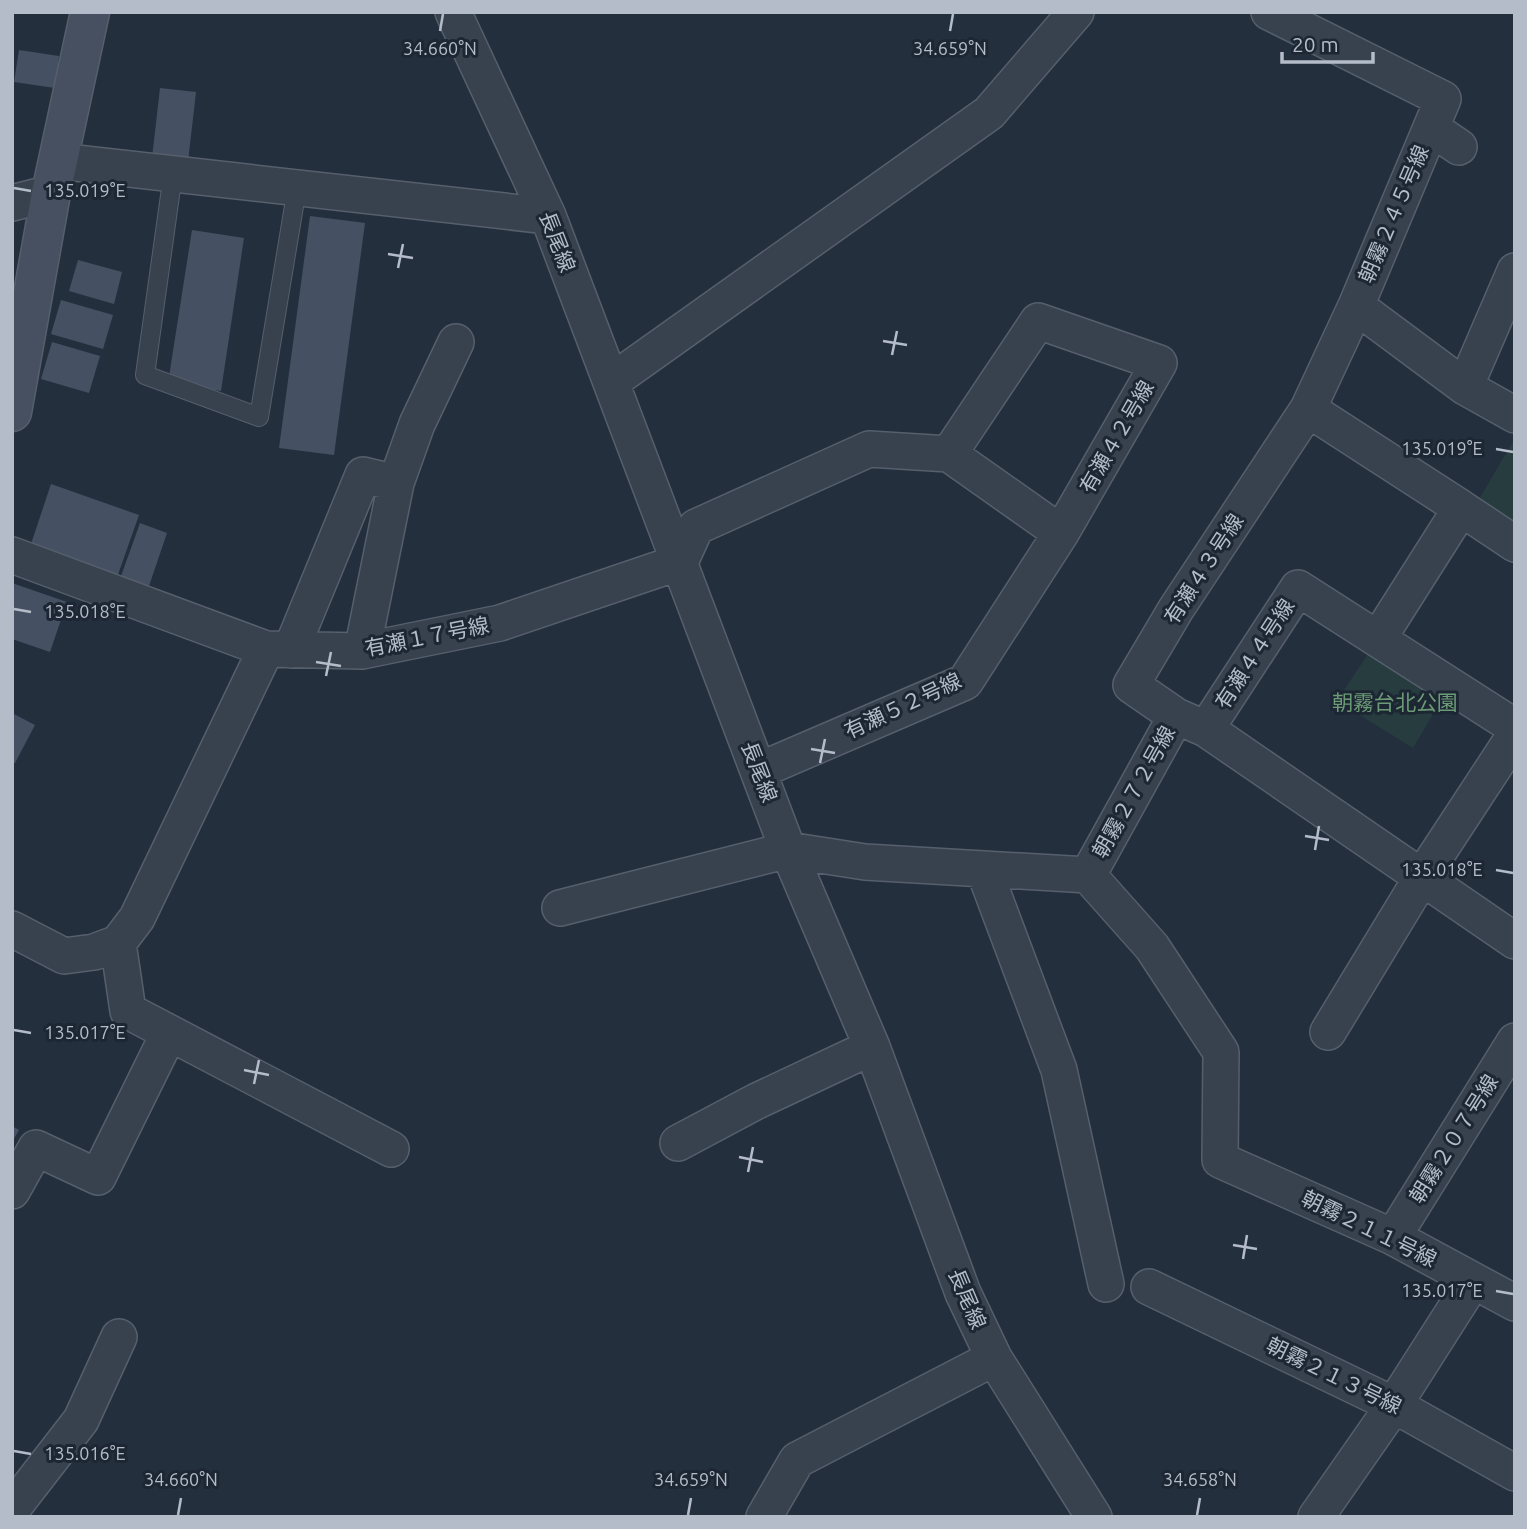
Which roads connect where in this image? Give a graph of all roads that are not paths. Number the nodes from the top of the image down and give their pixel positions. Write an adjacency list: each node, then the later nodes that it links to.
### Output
1 (90, 12): 8 (street)
2 (453, 12): 11 (street, 長尾線)
3 (1076, 12): 15 (street)
4 (1269, 12): 5 (street)
5 (1437, 113): 6 (street); 13 (street, 朝霧２４５号線)
6 (1460, 147)
7 (173, 174): 8 (street); 9 (street); 9 (lane)
8 (55, 177): 10 (street); 18 (street)
9 (297, 188): 11 (street)
10 (12, 203)
11 (548, 216): 15 (street, 長尾線)
12 (1515, 271): 16 (street)
13 (1356, 306): 16 (street, 朝霧２４５号線); 17 (street)
14 (456, 342): 21 (street)
15 (611, 382): 26 (street, 長尾線)
16 (1465, 387): 19 (street, 朝霧２４５号線)
17 (1308, 409): 22 (street); 30 (street, 有瀬４３号線)
18 (12, 412)
19 (1515, 415)
20 (949, 454): 23 (street); 23 (street, 有瀬４２号線); 26 (street)
21 (396, 483): 28 (street); 29 (street)
22 (1461, 508): 24 (street); 27 (street)
23 (1061, 533): 33 (street, 有瀬５２号線)
24 (1515, 544)
25 (12, 555): 28 (street, 有瀬１７号線)
26 (680, 562): 29 (street, 有瀬１７号線); 33 (street, 長尾線)
27 (1378, 639): 30 (street, 有瀬４４号線); 31 (street)
28 (279, 649): 29 (street, 有瀬１７号線); 41 (street)
29 (362, 651)
30 (1191, 722): 36 (street, 朝霧２７２号線); 37 (street, 朝霧２７２号線)
31 (1515, 727)
32 (1515, 735): 37 (street)
33 (758, 771): 34 (street, 長尾線)
34 (788, 850): 35 (street); 38 (street); 45 (street, 長尾線)
35 (984, 870): 36 (street); 51 (street)
36 (1088, 875): 49 (street, 朝霧２１１号線)
37 (1422, 877): 40 (street, 朝霧２７２号線); 43 (street)
38 (560, 908)
39 (12, 929): 41 (street)
40 (1515, 941)
41 (118, 943): 42 (street)
42 (169, 1032): 47 (street); 48 (street)
43 (1328, 1032)
44 (1515, 1041): 49 (street, 朝霧２０７号線)
45 (872, 1047): 46 (street); 55 (street, 長尾線)
46 (678, 1143)
47 (391, 1149)
48 (12, 1191)
49 (1393, 1237): 50 (street, 朝霧２１１号線)
50 (1473, 1280): 53 (street, 朝霧２１１号線); 56 (street)
51 (1106, 1284)
52 (1149, 1287): 56 (street, 朝霧２１３号線)
53 (1515, 1303)
54 (119, 1337): 58 (street)
55 (994, 1358): 59 (street); 60 (street, 長尾線)
56 (1394, 1405): 57 (street, 朝霧２１３号線); 61 (street)
57 (1515, 1473)
58 (12, 1509)
59 (764, 1517)
60 (1094, 1517)
61 (1316, 1517)

